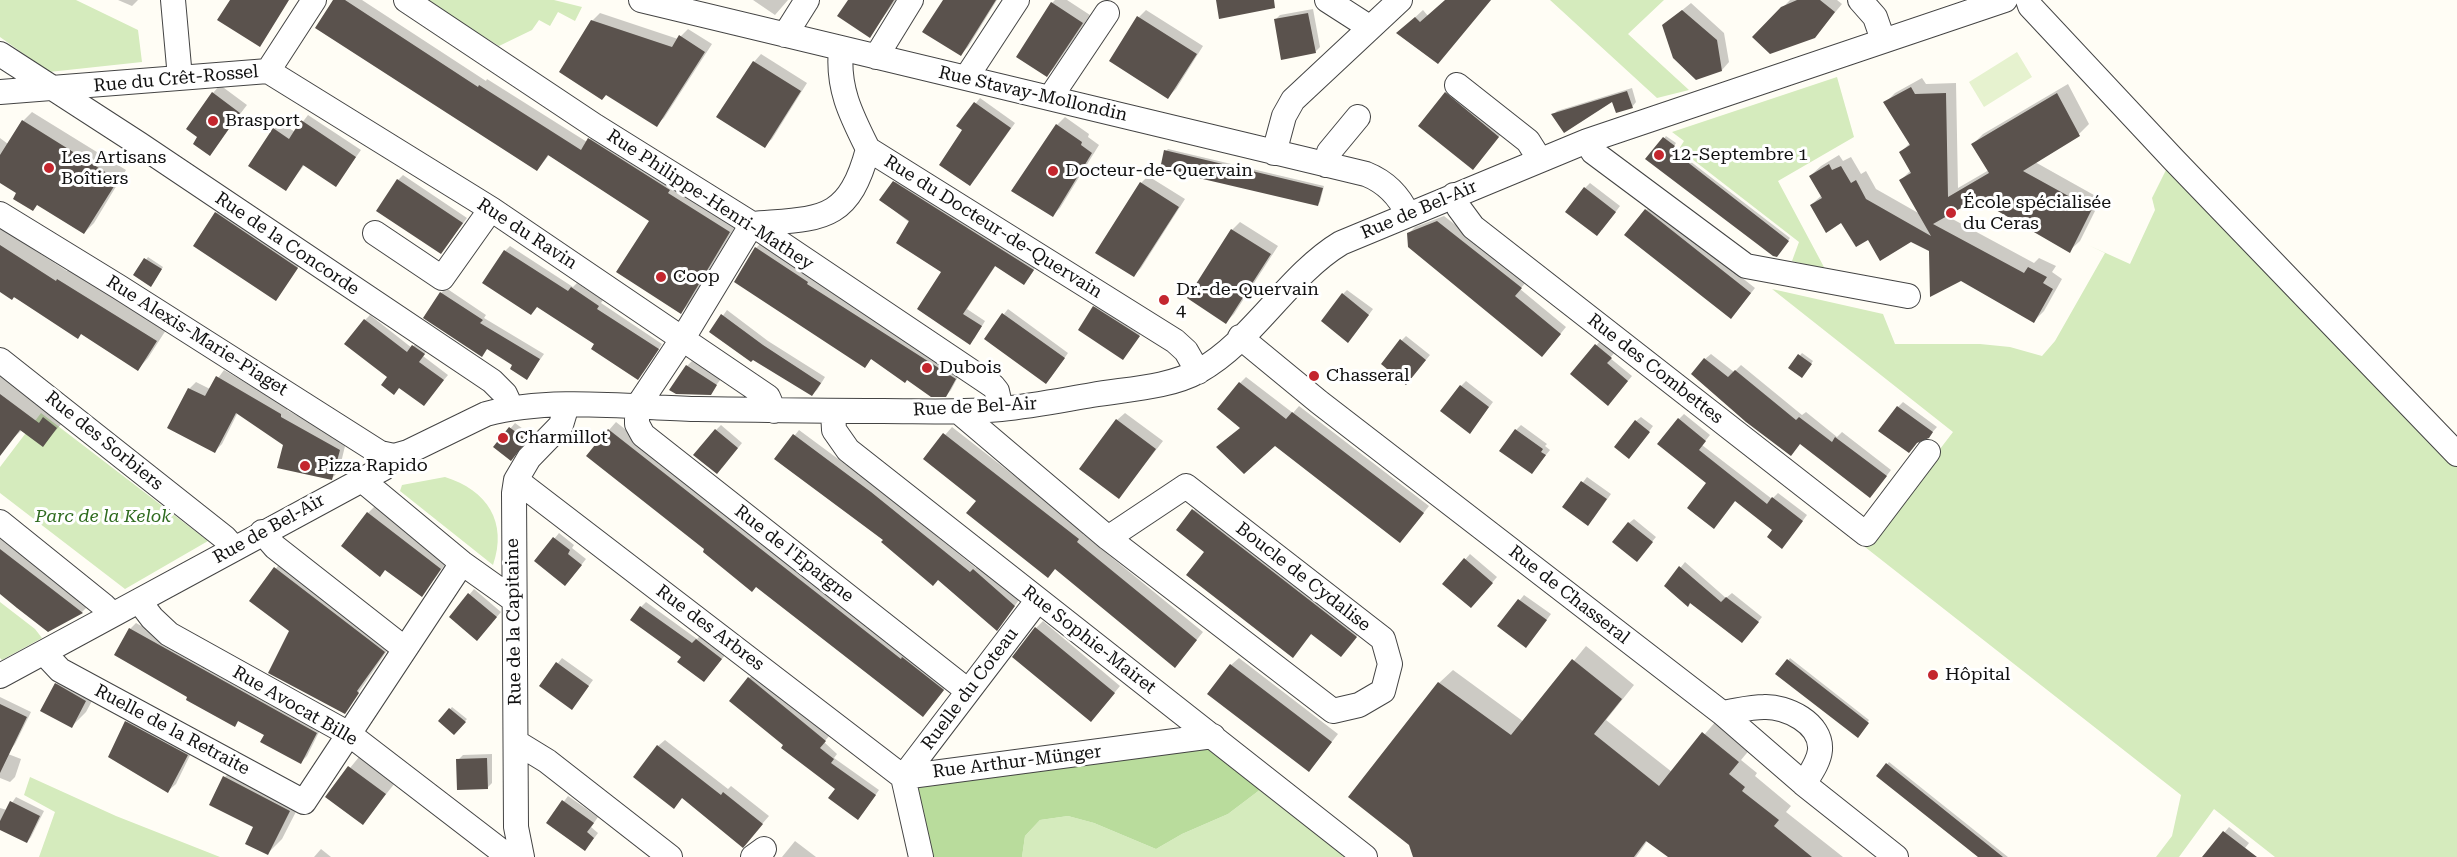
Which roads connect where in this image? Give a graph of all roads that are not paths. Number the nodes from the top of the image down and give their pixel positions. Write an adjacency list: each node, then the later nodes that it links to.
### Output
1 (173, 0): 21 (street)
2 (314, 0): 20 (street, Rue du Crêt-Rossel)
3 (406, 0): 37 (street, Rue Philippe-Henri-Mathey)
4 (641, 0): 15 (street, Rue Stavay-Mollondin)
5 (807, 0): 15 (street)
6 (911, 0): 19 (street)
7 (1017, 0): 22 (street)
8 (1328, 0): 14 (street)
9 (1400, 0): 14 (street)
10 (1860, 0): 16 (street)
11 (2006, 0): 16 (street, Rue de Bel-Air)
12 (2028, 0): 52 (street)
13 (1107, 13): 26 (street)
14 (1369, 27): 30 (street)
15 (785, 35): 17 (street, Rue Stavay-Mollondin)
16 (1883, 40): 28 (street, Rue de Bel-Air)
17 (841, 49): 19 (street, Rue Stavay-Mollondin); 29 (street, Rue du Docteur-de-Quervain)
18 (0, 54): 24 (street, Rue de la Concorde)
19 (876, 57): 22 (street, Rue Stavay-Mollondin)
20 (268, 71): 21 (street, Rue du Crêt-Rossel); 34 (street, Rue du Ravin)
21 (180, 78): 24 (street, Rue du Crêt-Rossel)
22 (966, 78): 26 (street, Rue Stavay-Mollondin)
23 (1457, 85): 31 (street)
24 (54, 89): 25 (street, Rue du Crêt-Rossel); 45 (street, Rue de la Concorde)
25 (0, 92)
26 (1050, 99): 30 (street, Rue Stavay-Mollondin)
27 (1358, 117): 32 (street)
28 (1587, 141): 31 (street, Rue de Bel-Air); 39 (street)
29 (868, 149): 37 (street); 43 (street, Rue du Docteur-de-Quervain)
30 (1274, 153): 32 (street, Rue Stavay-Mollondin)
31 (1539, 160): 33 (street, Rue de Bel-Air)
32 (1326, 165): 36 (street, Rue Stavay-Mollondin)
33 (1454, 195): 36 (street, Rue de Bel-Air); 51 (street, Rue des Combettes)
34 (490, 209): 38 (street); 41 (street, Rue du Ravin)
35 (0, 214): 53 (street, Rue Alexis-Marie-Piaget)
36 (1408, 215): 40 (street, Rue de Bel-Air)
37 (752, 224): 41 (street); 47 (street, Rue Philippe-Henri-Mathey)
38 (375, 233)
39 (1908, 296)
40 (1240, 337): 43 (street, Rue de Bel-Air); 69 (street, Rue de Chasseral)
41 (683, 338): 46 (street); 48 (street, Rue du Ravin)
42 (0, 360): 59 (street, Rue des Sorbiers)
43 (1198, 372): 47 (street, Rue de Bel-Air)
44 (567, 405): 45 (street, Rue de Bel-Air); 46 (street, Rue de Bel-Air); 55 (street, Rue de la Capitaine)
45 (511, 407): 53 (street, Rue de Bel-Air)
46 (636, 407): 48 (street, Rue de Bel-Air); 68 (street, Rue de l'Epargne)
47 (1001, 409): 50 (street, Rue de Bel-Air)
48 (774, 411): 49 (street, Rue de Bel-Air)
49 (833, 411): 50 (street, Rue de Bel-Air); 63 (street, Rue Sophie-Mairet)
50 (958, 411): 58 (street, Boucle de Cydalise)
51 (1928, 452)
52 (2457, 454)
53 (394, 456): 54 (street, Rue de Bel-Air)
54 (362, 480): 57 (street, Rue de Bel-Air); 60 (street)
55 (516, 480): 61 (street, Rue de la Capitaine); 73 (street, Rue des Arbres)
56 (0, 522): 64 (street)
57 (262, 532): 59 (street, Rue de Bel-Air); 65 (street)
58 (1108, 538): 58 (street, Boucle de Cydalise)
59 (234, 548): 62 (street, Rue de Bel-Air)
60 (462, 563): 61 (street); 65 (street)
61 (514, 600): 72 (street, Rue de la Capitaine)
62 (139, 601): 64 (street, Rue de Bel-Air); 70 (street, Rue Avocat Bille)
63 (1037, 601): 68 (street, Ruelle du Coteau); 71 (street, Rue Sophie-Mairet)
64 (112, 614): 66 (street, Rue de Bel-Air)
65 (405, 649): 70 (street)
66 (44, 653): 67 (street, Rue de Bel-Air); 70 (street, Ruelle de la Retraite)
67 (0, 676)
68 (968, 691): 73 (street, Ruelle du Coteau)
69 (1722, 713): 74 (street, Rue de Chasseral); 74 (street)
70 (349, 734): 75 (street, Rue Avocat Bille)
71 (1213, 736): 73 (street, Rue Arthur-Münger); 79 (street, Rue Sophie-Mairet)
72 (516, 742): 76 (street, Rue de la Capitaine); 77 (street)
73 (903, 777): 78 (street)
74 (1804, 784): 80 (street, Rue de Chasseral)
75 (509, 857)
76 (522, 857)
77 (670, 857)
78 (921, 857)
79 (1365, 857)
80 (1896, 857)

